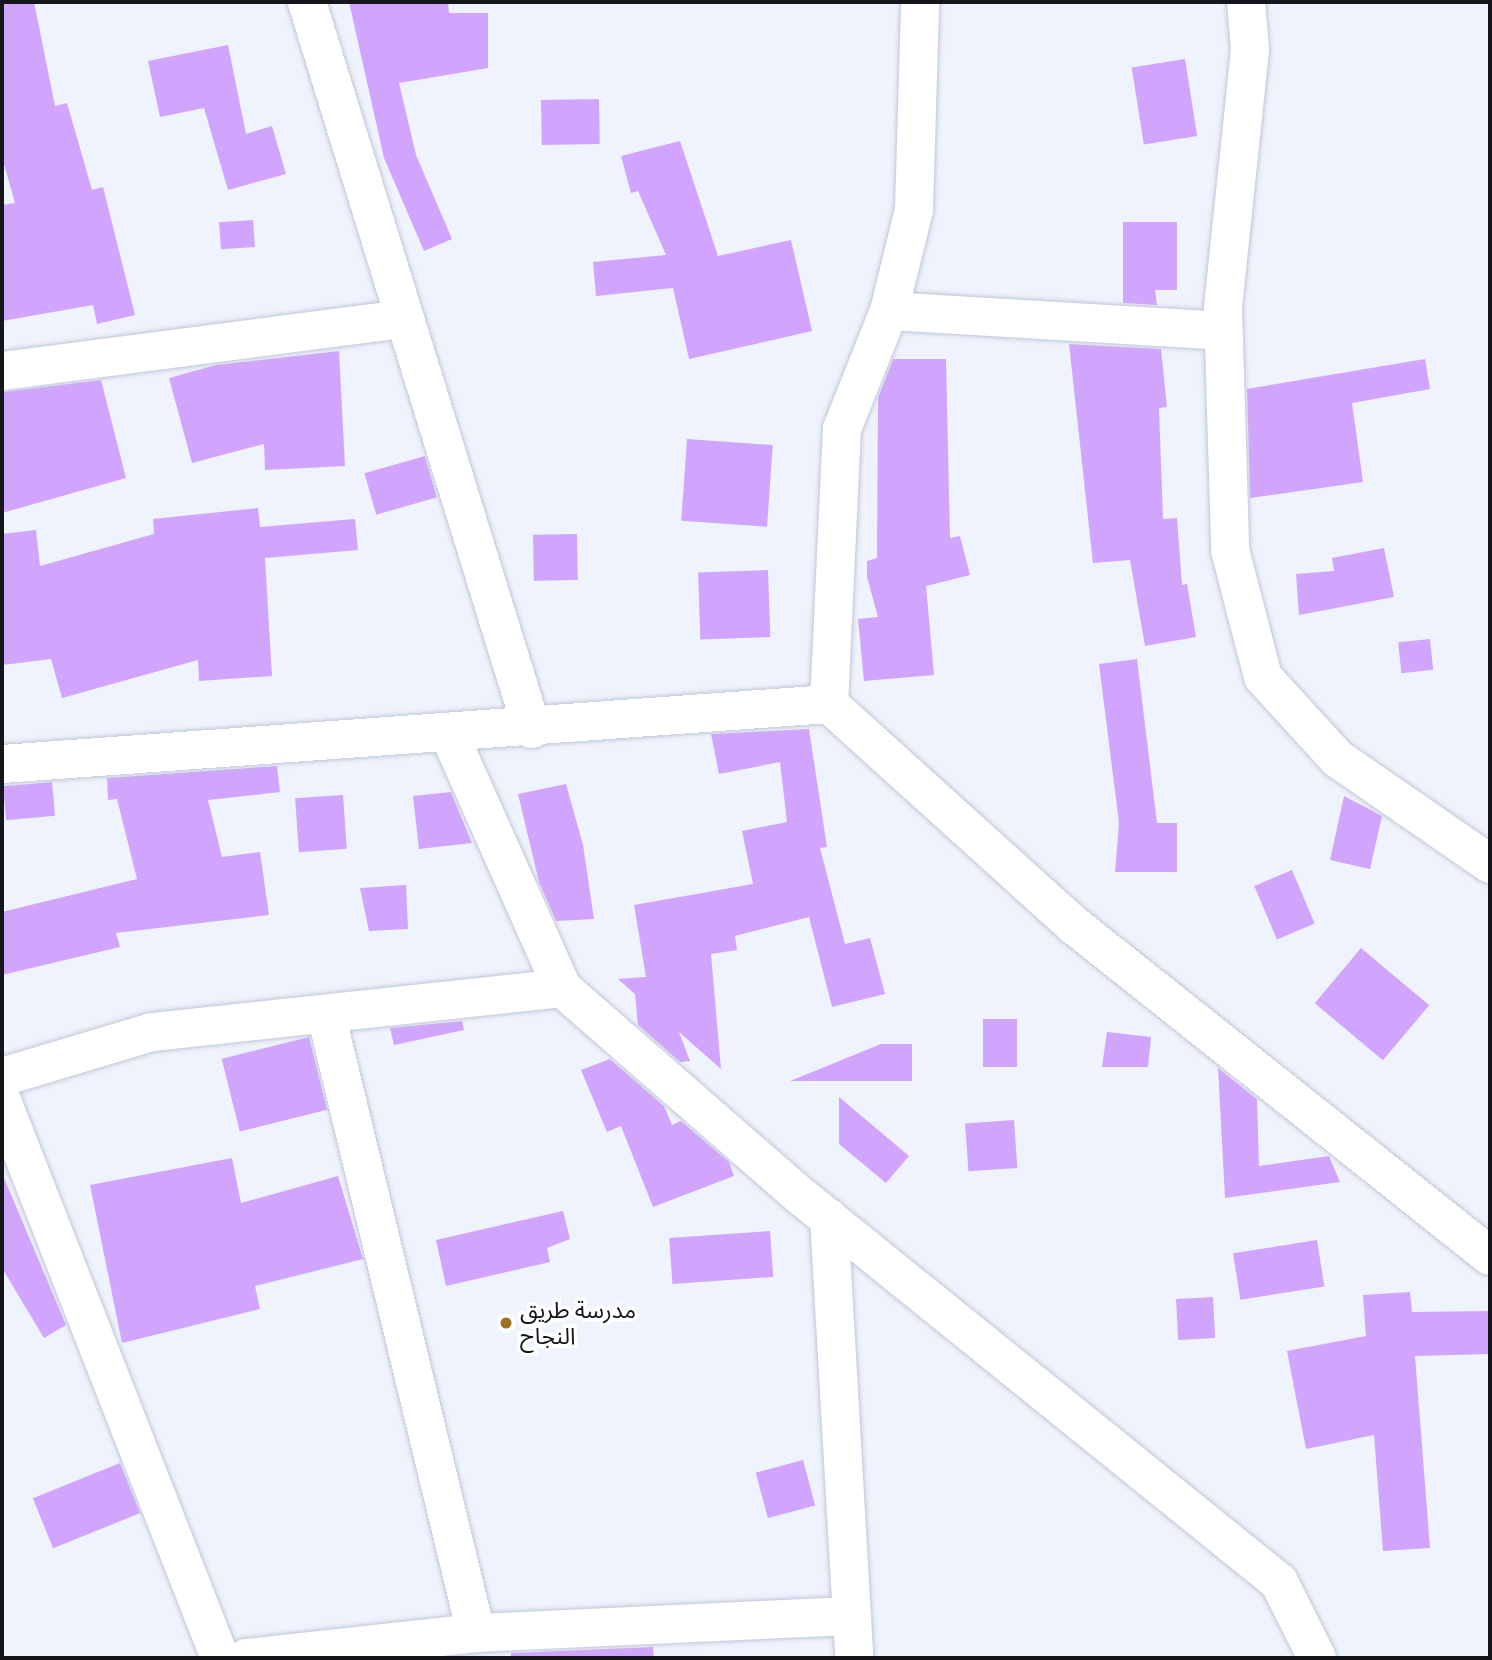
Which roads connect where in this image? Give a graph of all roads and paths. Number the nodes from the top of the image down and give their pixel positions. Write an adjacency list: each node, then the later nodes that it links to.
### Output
1 (307, 2): 5 (street)
2 (920, 2): 4 (street)
3 (1246, 2): 6 (street)
4 (889, 311): 6 (street); 8 (street)
5 (405, 318): 7 (street); 9 (street)
6 (1223, 331): 12 (street)
7 (2, 371)
8 (829, 704): 9 (street); 18 (street)
9 (532, 729): 10 (street)
10 (450, 736): 11 (street); 13 (street)
11 (2, 764)
12 (1490, 864)
13 (562, 988): 14 (street); 17 (street)
14 (326, 1014): 15 (street); 20 (street)
15 (2, 1077)
16 (2, 1101): 21 (street)
17 (829, 1218): 19 (street); 24 (street)
18 (1490, 1256)
19 (852, 1616): 20 (street); 23 (street)
20 (476, 1633): 22 (street)
21 (220, 1658)
22 (246, 1658)
23 (855, 1658)
24 (1317, 1658)

